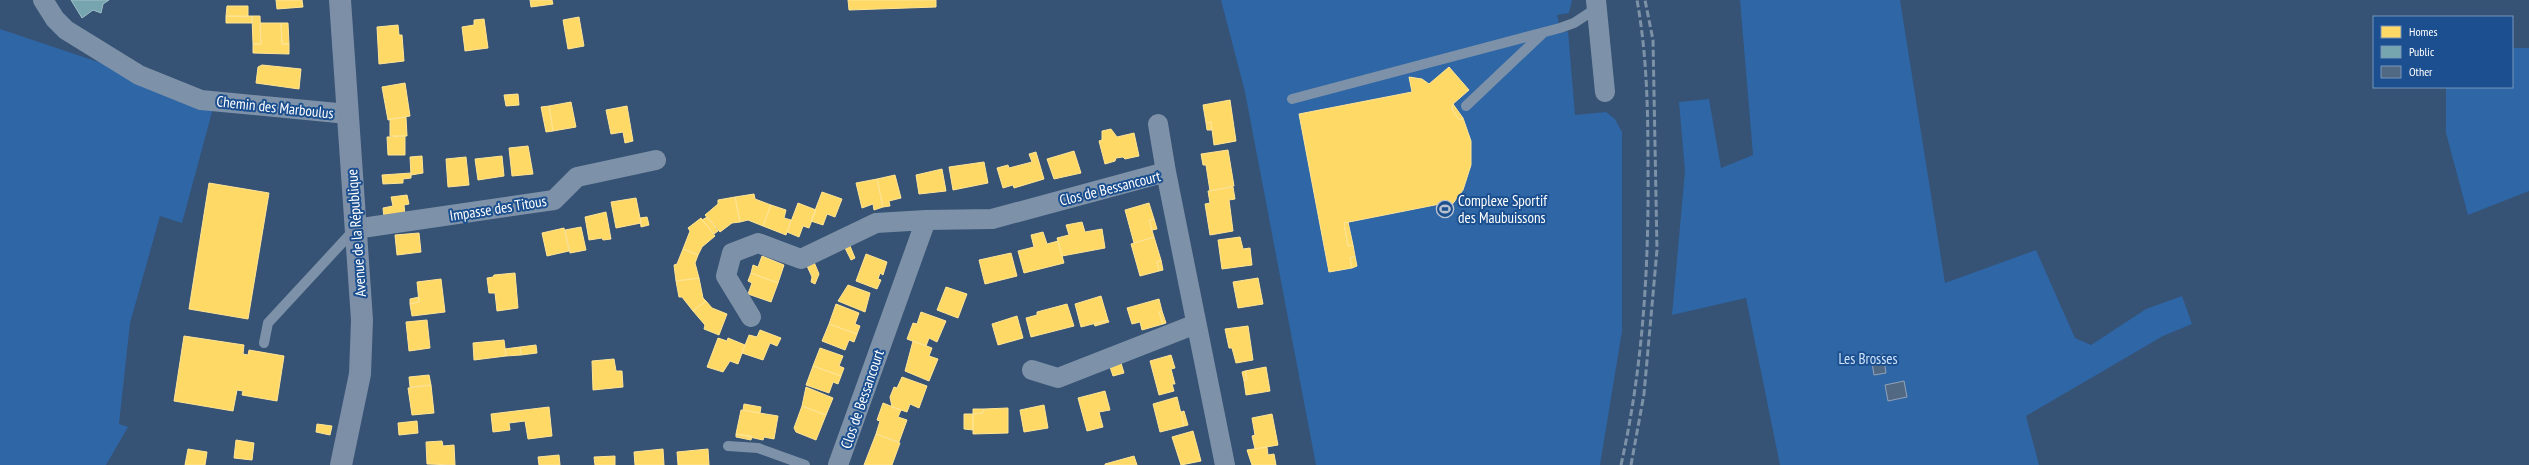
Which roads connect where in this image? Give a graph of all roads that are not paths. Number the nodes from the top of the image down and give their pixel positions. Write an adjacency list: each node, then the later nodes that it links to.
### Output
1 (43, 0): 8 (street, Chemin des Marboulus)
2 (340, 0): 8 (main road, Avenue de la République)
3 (1596, 4): 4 (lane); 5 (street)
4 (1543, 33): 6 (lane); 7 (lane)
5 (1605, 92)
6 (1292, 99)
7 (1466, 106)
8 (348, 114): 13 (main road, Avenue de la République)
9 (1158, 124): 11 (street)
10 (656, 160): 13 (street, Impasse des Titous)
11 (1166, 172): 12 (street, Clos de Bessancourt); 15 (street, Clos de Bessancourt)
12 (926, 220): 14 (street, Clos de Bessancourt); 21 (street, Clos de Bessancourt)
13 (355, 229): 16 (lane); 19 (main road, Avenue de la République)
14 (751, 317)
15 (1196, 324): 17 (street); 22 (street, Clos de Bessancourt)
16 (264, 342)
17 (1032, 370)
18 (728, 446): 20 (lane)
19 (341, 465)
20 (805, 465)
21 (838, 465)
22 (1225, 465)

